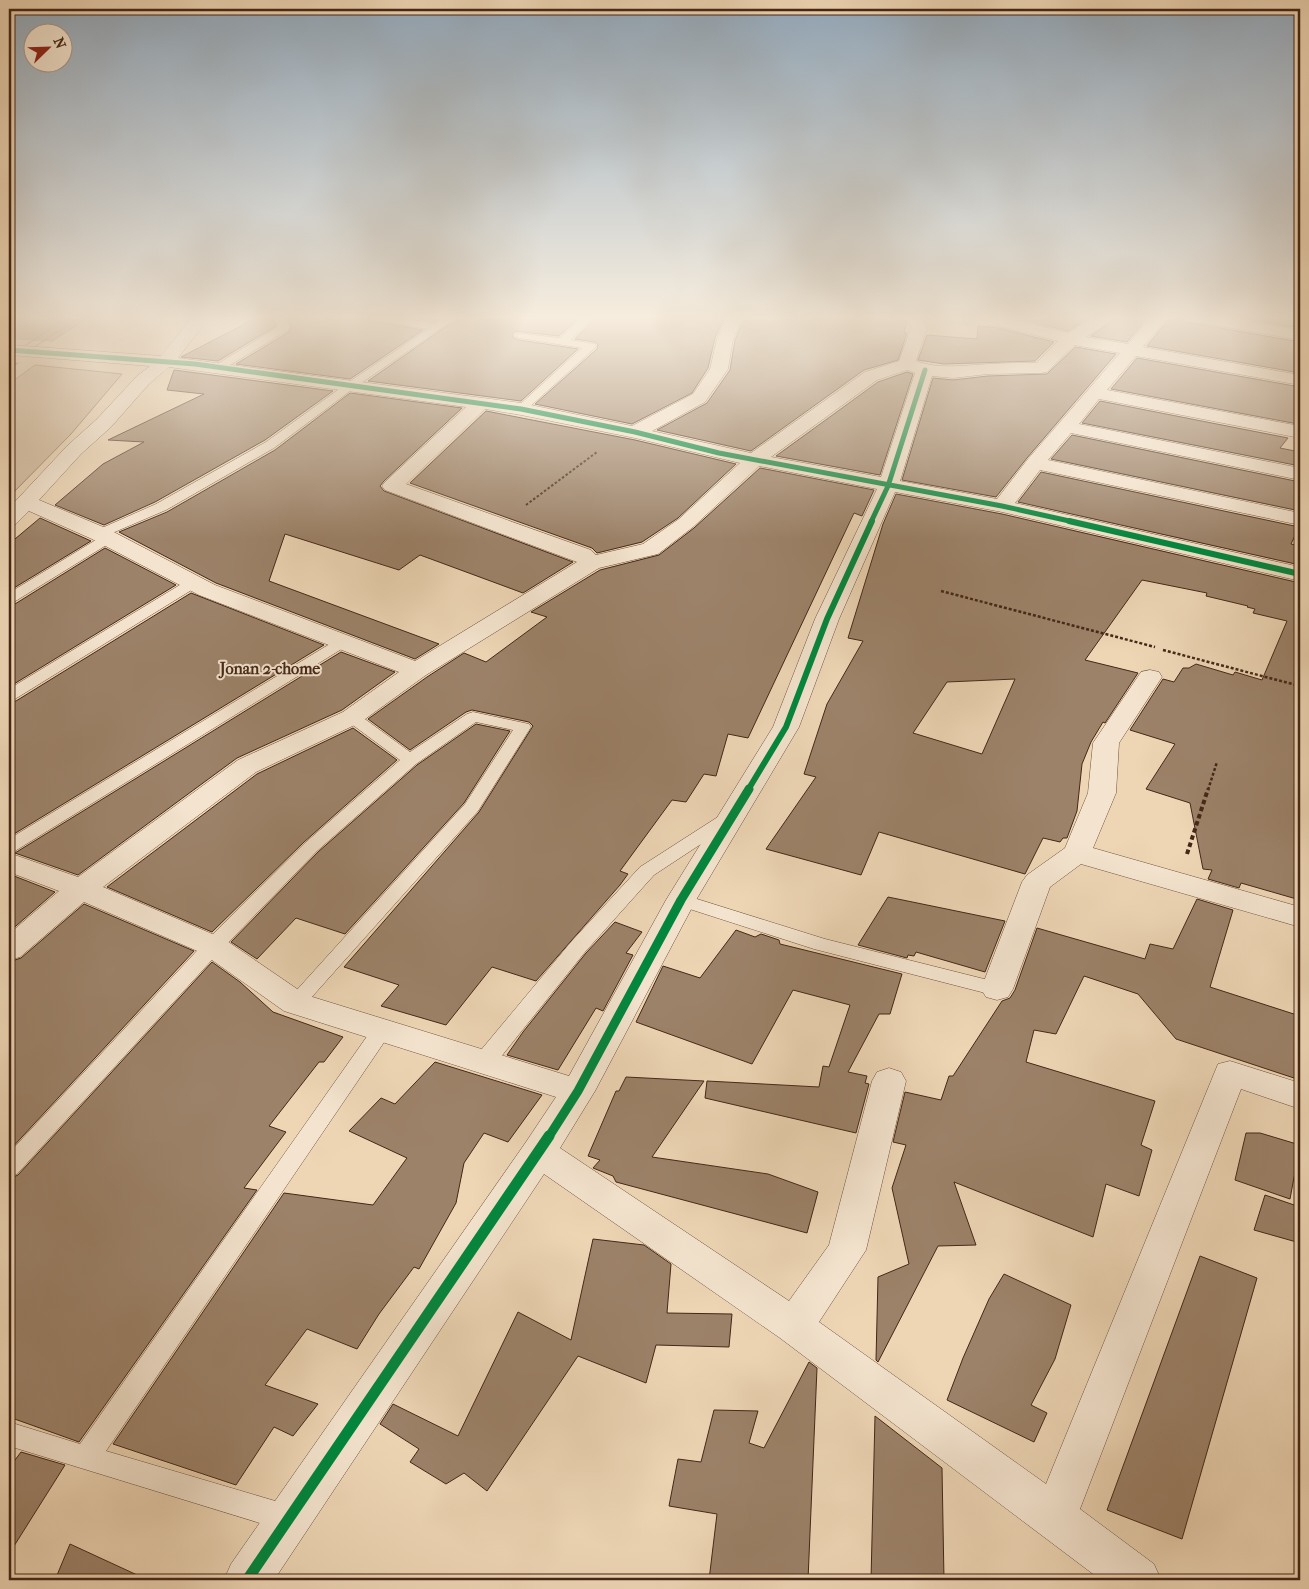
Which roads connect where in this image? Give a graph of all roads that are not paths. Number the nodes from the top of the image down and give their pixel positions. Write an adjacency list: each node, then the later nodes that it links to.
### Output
1 (133, 390): 19 (street)
2 (344, 390): 23 (lane)
3 (382, 390): 10 (street)
4 (542, 390): 11 (lane)
5 (705, 390): 13 (street)
6 (852, 390): 15 (street)
7 (919, 390): 18 (street)
8 (1098, 390): 9 (street)
9 (1096, 393): 12 (street); 14 (street)
10 (481, 403): 11 (street); 24 (street)
11 (521, 409): 13 (street)
12 (1067, 427): 16 (street); 17 (street)
13 (635, 432): 15 (street)
14 (1300, 432)
15 (756, 460): 18 (street); 24 (street)
16 (1035, 463): 20 (street); 22 (street)
17 (1300, 474)
18 (888, 486): 20 (street); 34 (street)
19 (25, 502): 21 (street); 23 (street)
20 (1002, 506): 25 (street)
21 (9, 520)
22 (1300, 520)
23 (104, 536): 26 (street); 27 (lane)
24 (591, 563): 29 (street)
25 (1300, 574)
26 (194, 583): 28 (street); 31 (lane)
27 (9, 599)
28 (343, 642): 29 (street); 35 (lane)
29 (417, 670): 32 (street)
30 (1150, 677): 36 (street)
31 (9, 696)
32 (352, 717): 33 (lane); 38 (street)
33 (410, 760): 41 (lane); 44 (lane)
34 (732, 815): 39 (street); 46 (lane)
35 (9, 847)
36 (1077, 853): 40 (street); 43 (street)
37 (9, 862): 38 (street)
38 (81, 889): 41 (street); 42 (street)
39 (680, 900): 43 (lane); 48 (street)
40 (1300, 917)
41 (213, 946): 44 (street); 51 (lane)
42 (9, 950)
43 (997, 989)
44 (295, 1003): 45 (street)
45 (382, 1030): 46 (street); 54 (lane)
46 (484, 1062): 48 (street)
47 (889, 1081): 52 (street)
48 (578, 1091): 50 (street)
49 (1300, 1096): 55 (street)
50 (539, 1152): 52 (street); 56 (street)
51 (9, 1168)
52 (794, 1326): 55 (street)
53 (11, 1437): 54 (lane)
54 (86, 1458): 56 (lane)
55 (1055, 1517): 58 (street)
56 (289, 1518): 57 (street)
57 (247, 1580)
58 (1138, 1580)

